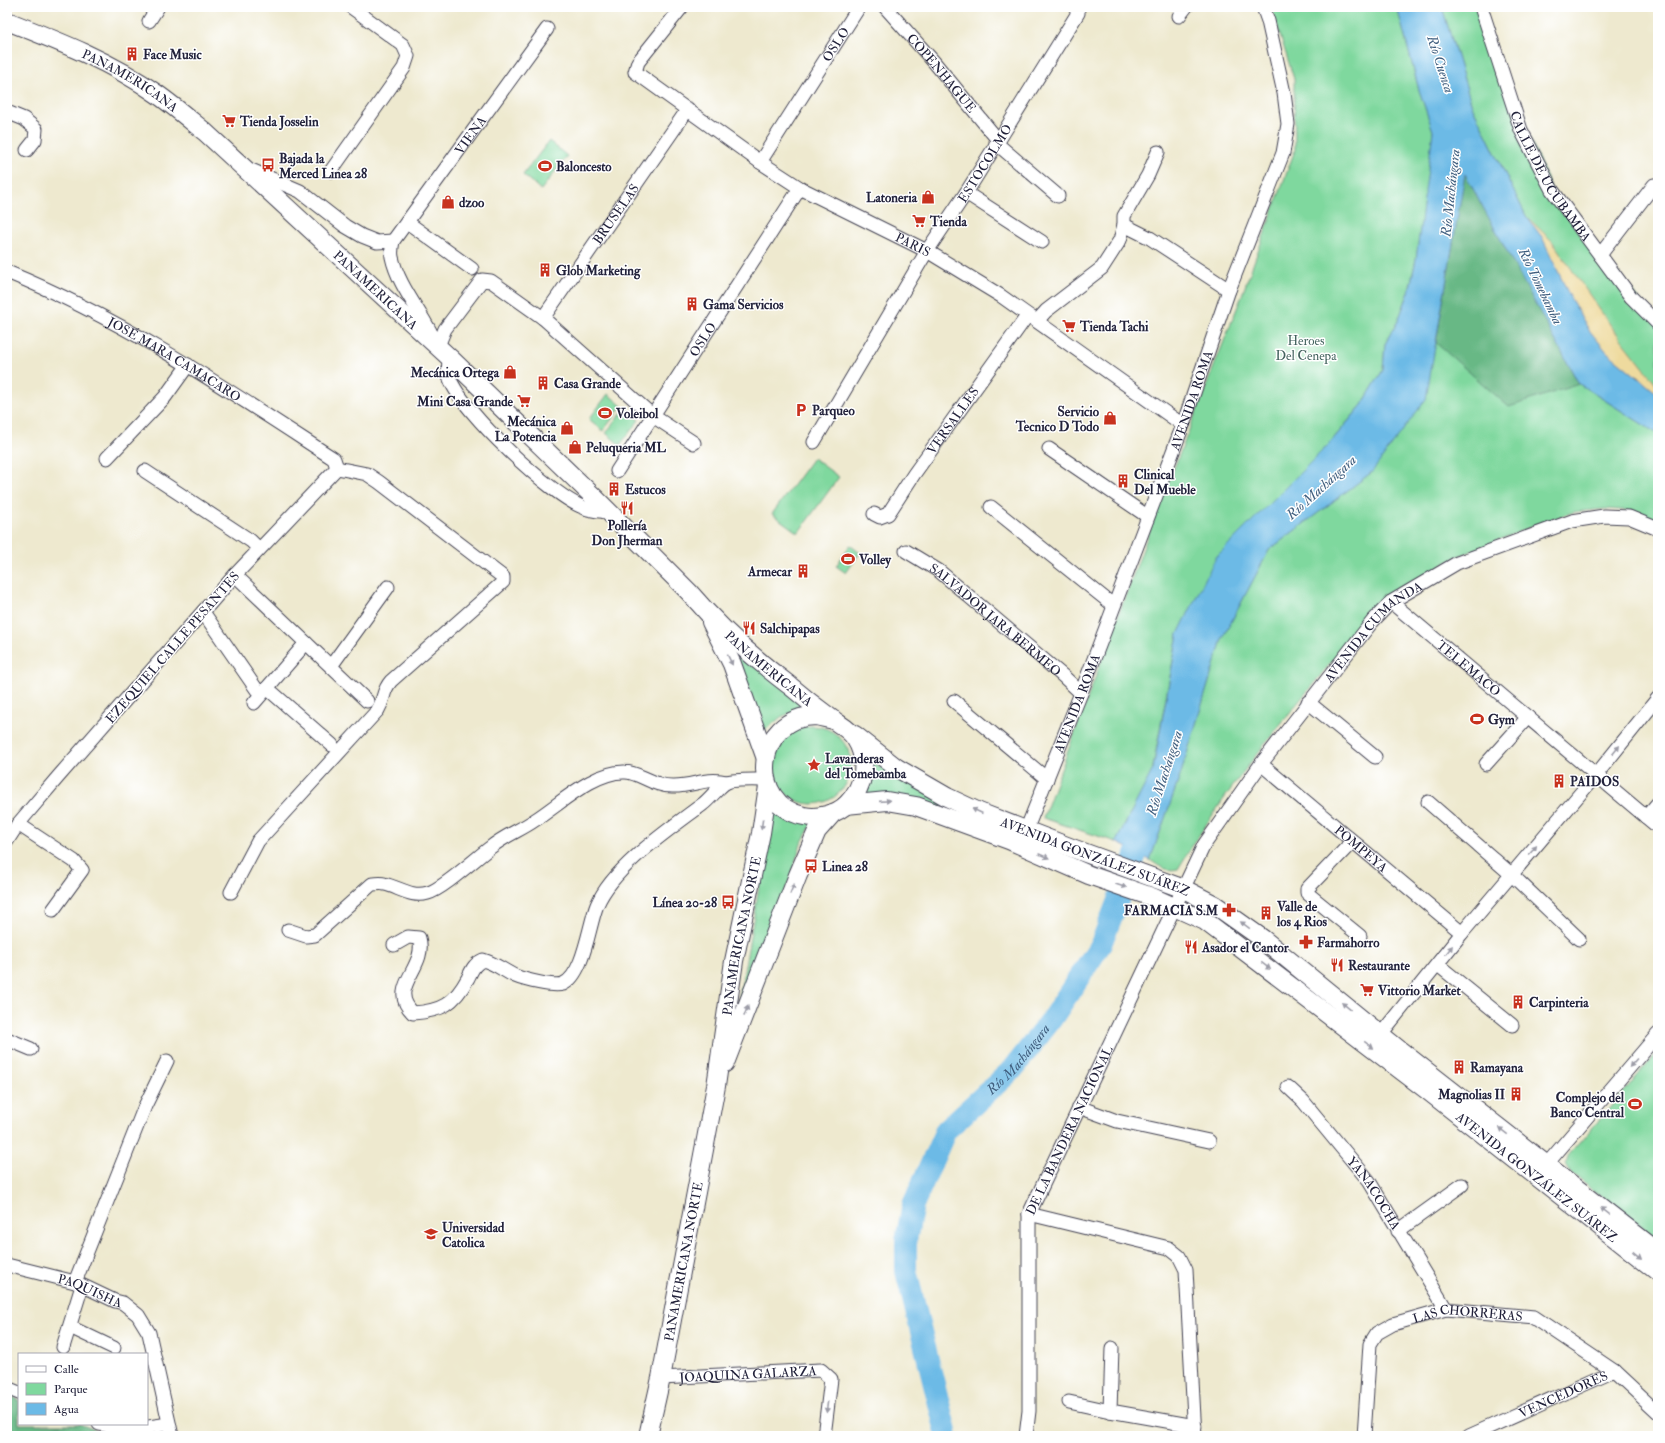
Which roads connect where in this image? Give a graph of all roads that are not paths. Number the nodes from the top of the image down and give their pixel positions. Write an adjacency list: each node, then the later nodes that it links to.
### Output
1 (158, 7): 10 (street)
2 (351, 7): 19 (street)
3 (682, 7): 12 (street, PARIS)
4 (859, 7): 17 (street, OSLO)
5 (885, 7): 14 (street, COPENHAGUE)
6 (1075, 7): 14 (street, ESTOCOLMO)
7 (1263, 7): 32 (street, AVENIDA ROMA)
8 (1480, 7): 29 (street, CALLE DE UCUBAMBA)
9 (7, 20): 18 (main road, PANAMERICANA)
10 (149, 20)
11 (547, 29): 24 (street, VIENA)
12 (688, 109): 17 (street, PARIS); 33 (street, BRUSELAS)
13 (7, 112): 15 (street)
14 (997, 142): 22 (street, ESTOCOLMO); 23 (street, COPENHAGUE)
15 (27, 150)
16 (1158, 152): 25 (street)
17 (760, 162): 21 (street, PARIS)
18 (245, 168): 26 (street); 36 (main road, PANAMERICANA)
19 (331, 171)
20 (1654, 185): 29 (street)
21 (800, 188): 28 (street, PARIS); 38 (street, OSLO)
22 (966, 193): 27 (street); 28 (street, ESTOCOLMO)
23 (1058, 196)
24 (407, 222): 26 (street, VIENA); 30 (street)
25 (1124, 225): 32 (street); 34 (street)
26 (393, 242): 36 (street)
27 (1042, 242)
28 (927, 251): 34 (street, PARIS); 40 (street, ESTOCOLMO)
29 (1600, 255): 35 (street, CALLE DE UCUBAMBA)
30 (472, 269)
31 (7, 272): 37 (street, JOSÉ MARA CAMACARO)
32 (1229, 290): 39 (street, AVENIDA ROMA)
33 (543, 318): 36 (street); 38 (street)
34 (1032, 318): 39 (street, PARIS); 49 (street, VERSALLES)
35 (1658, 324)
36 (441, 350): 48 (main road, PANAMERICANA); 48 (street)
37 (188, 365): 43 (street); 44 (street, JOSÉ MARA CAMACARO)
38 (653, 416): 41 (street); 46 (street, OSLO)
39 (1183, 426): 50 (street, AVENIDA ROMA)
40 (814, 442)
41 (694, 443)
42 (1049, 449): 50 (street)
43 (107, 458)
44 (336, 464): 52 (street, EZEQUIEL CALLE PESANTES); 92 (street)
45 (145, 471): 52 (street)
46 (617, 471)
47 (992, 507): 57 (street)
48 (609, 512): 59 (main road, PANAMERICANA)
49 (874, 514)
50 (1147, 516): 57 (street, AVENIDA ROMA)
51 (1658, 529): 56 (street, AVENIDA CUMANDA)
52 (259, 549): 54 (street, EZEQUIEL CALLE PESANTES)
53 (906, 551): 63 (street, SALVADOR JARA BERMEO)
54 (235, 575): 58 (street, EZEQUIEL CALLE PESANTES); 60 (street)
55 (388, 587): 61 (street)
56 (1390, 602): 67 (street, AVENIDA CUMANDA); 69 (street, TELEMACO)
57 (1114, 605): 63 (street, AVENIDA ROMA)
58 (203, 612): 62 (street); 84 (street, EZEQUIEL CALLE PESANTES)
59 (706, 613): 70 (main road, PANAMERICANA); 72 (main road, PANAMERICANA, one-way to 72)
60 (306, 643): 61 (street); 62 (street)
61 (331, 666): 65 (street)
62 (262, 689): 68 (street); 71 (street)
63 (1080, 693): 77 (street, AVENIDA ROMA)
64 (1658, 698): 76 (street, one-way to 64)
65 (367, 701)
66 (954, 701): 77 (street)
67 (1308, 702): 73 (street); 74 (street, AVENIDA CUMANDA)
68 (254, 703)
69 (1528, 717): 75 (street); 76 (street, TELEMACO)
70 (839, 723): 72 (main road); 82 (main road); 86 (main road, AVENIDA GONZÁLEZ SUÁREZ, one-way to 70)
71 (332, 745)
72 (765, 756): 79 (main road)
73 (1375, 757)
74 (1261, 764): 89 (street, POMPEYA); 91 (street, AVENIDA CUMANDA)
75 (1486, 764)
76 (1596, 775): 83 (street, TELEMACO); 90 (street, one-way to 76)
77 (1047, 779): 86 (street, AVENIDA ROMA)
78 (727, 782): 79 (street); 95 (street); 99 (street)
79 (767, 783): 82 (main road); 102 (main road, PANAMERICANA NORTE, one-way to 102)
80 (1428, 802): 90 (street)
81 (1658, 803): 83 (street)
82 (839, 809): 87 (main road, AVENIDA GONZÁLEZ SUÁREZ, one-way to 87); 102 (main road, PANAMERICANA NORTE, one-way to 82)
83 (1646, 817): 85 (street, TELEMACO)
84 (18, 824): 88 (street, EZEQUIEL CALLE PESANTES); 94 (street)
85 (1658, 827)
86 (1027, 830): 87 (street); 91 (main road, AVENIDA GONZÁLEZ SUÁREZ)
87 (1008, 840): 93 (main road, AVENIDA GONZÁLEZ SUÁREZ, one-way to 93)
88 (7, 841)
89 (1352, 842): 96 (street, POMPEYA); 97 (street)
90 (1512, 875): 96 (street); 98 (street)
91 (1184, 889): 93 (street, DE LA BANDERA NACIONAL); 103 (main road, AVENIDA GONZÁLEZ SUÁREZ, one-way to 91)
92 (231, 892)
93 (1175, 906): 109 (street, DE LA BANDERA NACIONAL); 117 (main road, AVENIDA GONZÁLEZ SUÁREZ, one-way to 117)
94 (53, 910)
95 (288, 930)
96 (1462, 933): 100 (street, one-way to 96)
97 (1360, 936)
98 (1579, 939)
99 (394, 946)
100 (1438, 964): 101 (street); 103 (street)
101 (1512, 1025)
102 (730, 1031): 125 (main road, PANAMERICANA NORTE)
103 (1381, 1034): 111 (main road, AVENIDA GONZÁLEZ SUÁREZ, one-way to 103)
104 (1658, 1034): 111 (street, one-way to 111)
105 (7, 1039): 106 (street)
106 (31, 1050)
107 (167, 1061): 118 (street)
108 (1288, 1086): 114 (street, YANACOCHA)
109 (1079, 1108): 110 (street); 113 (street, DE LA BANDERA NACIONAL)
110 (1209, 1141)
111 (1546, 1164): 115 (main road, AVENIDA GONZÁLEZ SUÁREZ, one-way to 111)
112 (1462, 1185): 114 (street)
113 (1029, 1214): 133 (street); 136 (street, DE LA BANDERA NACIONAL)
114 (1398, 1231): 119 (street, YANACOCHA)
115 (1658, 1252)
116 (7, 1265): 118 (street, PAQUISHA)
117 (1658, 1272)
118 (78, 1284): 120 (street); 132 (street, PAQUISHA)
119 (1446, 1309): 124 (street, LAS CHORRERAS); 137 (street, LAS CHORRERAS)
120 (70, 1327): 121 (street); 122 (street)
121 (63, 1347)
122 (114, 1348)
123 (1112, 1348): 129 (street)
124 (1614, 1371): 130 (street, LAS CHORRERAS); 138 (street, VENCEDORES)
125 (661, 1378): 134 (main road, PANAMERICANA NORTE); 135 (street, JOAQUINA GALARZA, one-way to 135)
126 (7, 1388): 127 (street)
127 (18, 1393)
128 (1070, 1402): 129 (street)
129 (1110, 1411): 133 (street)
130 (1658, 1412)
131 (104, 1425): 132 (street)
132 (171, 1430)
133 (1195, 1431)
134 (648, 1436)
135 (824, 1436)
136 (1026, 1436)
137 (1364, 1436)
138 (1469, 1436)

